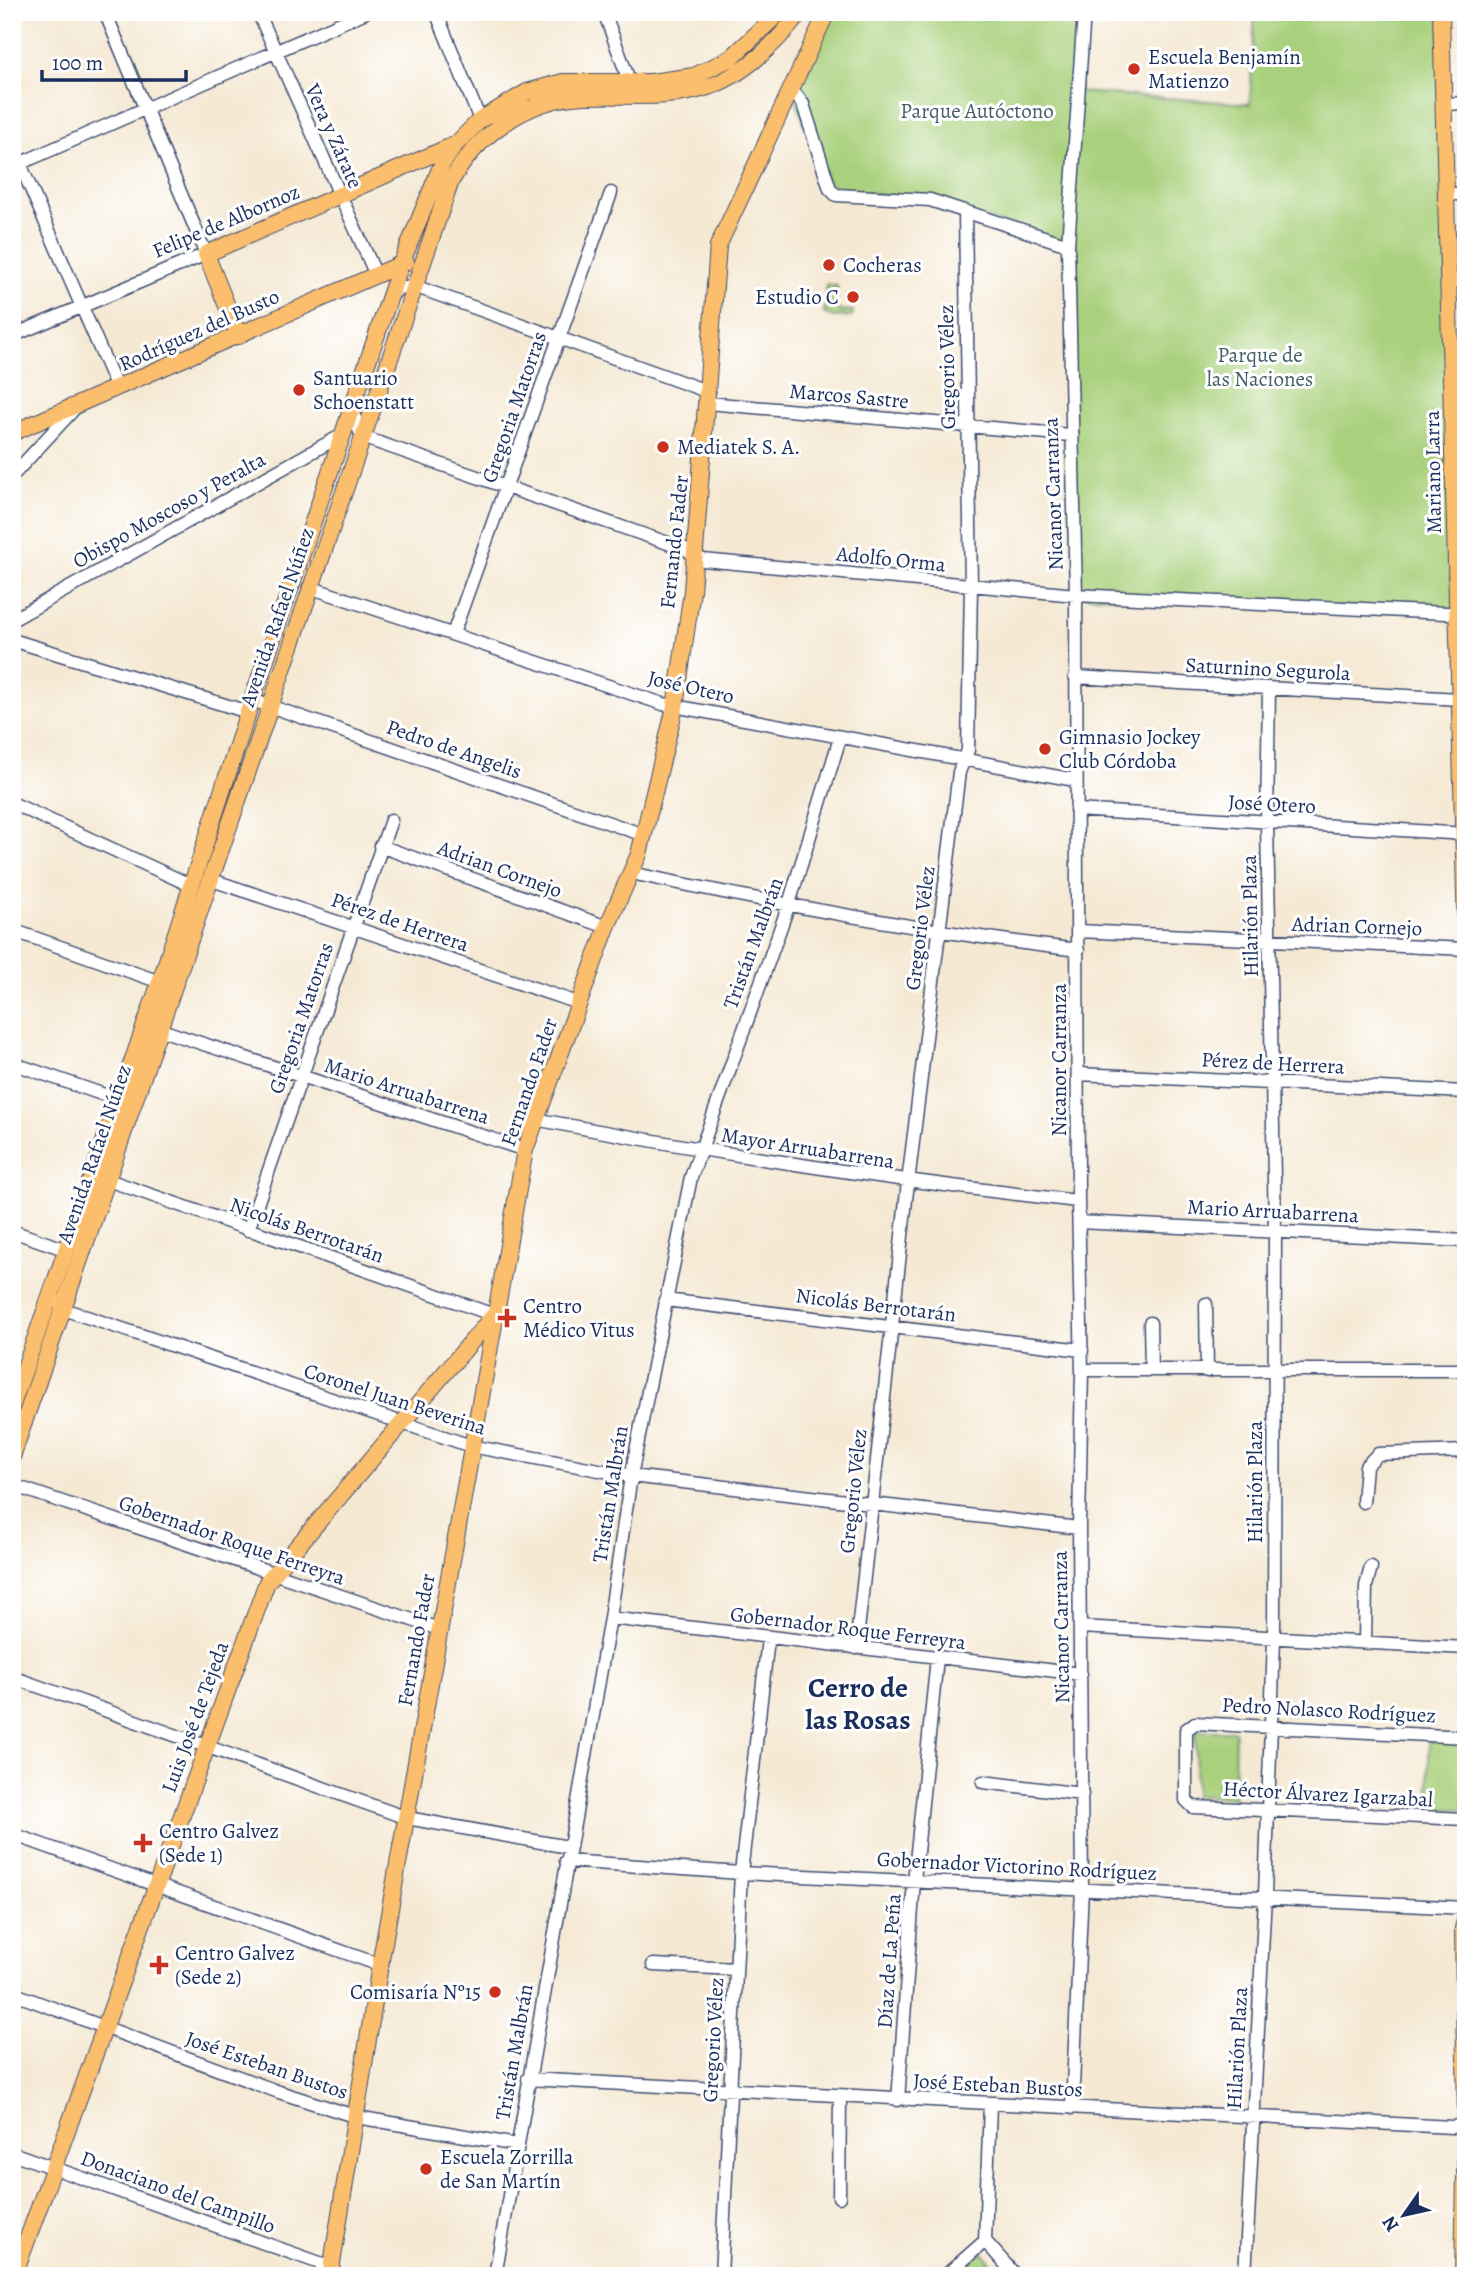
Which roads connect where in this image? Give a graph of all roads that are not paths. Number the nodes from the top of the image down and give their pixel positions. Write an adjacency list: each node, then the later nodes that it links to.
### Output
1 (105, 12): 16 (street)
2 (258, 12): 11 (street, Vera y Zárate)
3 (366, 12): 11 (street)
4 (436, 12): 17 (street)
5 (604, 12): 12 (street)
6 (801, 12): 28 (main road, Avenida Rafael Núñez)
7 (1084, 12): 26 (street, Nicanor Carranza)
8 (1441, 12): 15 (main road, Mariano Larra)
9 (780, 13): 12 (main road, Avenida Rafael Núñez)
10 (823, 17): 13 (main road, Fernando Fader)
11 (276, 52): 16 (street); 24 (street, Vera y Zárate)
12 (630, 83): 17 (main road, Avenida Rafael Núñez)
13 (791, 89): 25 (street); 41 (main road, Fernando Fader)
14 (1466, 103): 15 (street)
15 (1444, 104): 22 (main road, Mariano Larra)
16 (145, 108): 20 (street); 27 (street)
17 (480, 120): 18 (main road, Avenida Rafael Núñez)
18 (456, 144): 24 (main road, Felipe de Albornoz); 29 (main road, Avenida Rafael Núñez)
19 (12, 145): 20 (street)
20 (16, 165): 35 (street)
21 (611, 193): 38 (street, Gregoria Matorras)
22 (1446, 194): 23 (street); 31 (main road, Mariano Larra)
23 (1466, 194)
24 (339, 195): 27 (main road, Felipe de Albornoz); 30 (street, Vera y Zárate)
25 (965, 212): 26 (street); 44 (street, Gregorio Vélez)
26 (1068, 244): 47 (street, Nicanor Carranza)
27 (206, 254): 35 (street, Felipe de Albornoz); 37 (main road)
28 (424, 254): 29 (main road, Rodríguez del Busto); 33 (main road, Avenida Rafael Núñez)
29 (401, 264): 30 (main road, Rodríguez del Busto); 34 (main road, Avenida Rafael Núñez)
30 (376, 275): 37 (main road, Rodríguez del Busto)
31 (1449, 281): 32 (street); 39 (main road, Mariano Larra)
32 (1466, 281)
33 (414, 286): 34 (street); 38 (street, Marcos Sastre); 48 (main road, Avenida Rafael Núñez)
34 (390, 298): 43 (main road, Avenida Rafael Núñez)
35 (82, 306): 36 (street, Felipe de Albornoz); 40 (street)
36 (12, 336)
37 (239, 336): 40 (main road, Rodríguez del Busto)
38 (558, 338): 41 (street, Marcos Sastre); 50 (street, Gregoria Matorras)
39 (1459, 376): 55 (main road, Mariano Larra)
40 (117, 388): 42 (main road, Rodríguez del Busto)
41 (709, 397): 44 (street, Marcos Sastre); 51 (main road, Fernando Fader)
42 (76, 406): 45 (main road, Rodríguez del Busto); 49 (street)
43 (352, 411): 46 (main road, Avenida Rafael Núñez); 48 (street)
44 (967, 426): 47 (street, Marcos Sastre); 52 (street, Gregorio Vélez)
45 (12, 433)
46 (345, 434): 56 (street, Obispo Moscoso y Peralta); 62 (main road, Avenida Rafael Núñez)
47 (1070, 435): 54 (street, Nicanor Carranza)
48 (362, 437): 50 (street, Adolfo Orma); 53 (main road, Avenida Rafael Núñez)
49 (13, 475)
50 (506, 488): 51 (street, Adolfo Orma); 57 (street, Gregoria Matorras)
51 (695, 555): 52 (street, Adolfo Orma); 64 (main road, Fernando Fader)
52 (971, 586): 54 (street, Adolfo Orma); 66 (street, Gregorio Vélez)
53 (309, 587): 57 (street, José Otero); 63 (main road, Avenida Rafael Núñez)
54 (1076, 596): 55 (street, Adolfo Orma); 59 (street, Nicanor Carranza)
55 (1462, 613): 61 (main road, Mariano Larra)
56 (12, 620)
57 (453, 634): 64 (street, José Otero)
58 (12, 640): 62 (street, Pedro de Angelis)
59 (1075, 677): 60 (street, Saturnino Segurola); 67 (street, Nicanor Carranza)
60 (1269, 688): 61 (street, Saturnino Segurola); 71 (street, Hilarión Plaza)
61 (1459, 699): 72 (main road, Mariano Larra)
62 (250, 706): 63 (street, Pedro de Angelis); 77 (main road, Avenida Rafael Núñez)
63 (269, 706): 73 (street, Pedro de Angelis); 76 (main road, Avenida Rafael Núñez)
64 (675, 706): 65 (street, José Otero); 73 (main road, Fernando Fader)
65 (840, 738): 66 (street, José Otero); 78 (street, Tristán Malbrán)
66 (964, 761): 67 (street, José Otero); 84 (street, Gregorio Vélez)
67 (1075, 780): 69 (street, Nicanor Carranza)
68 (12, 803): 77 (street)
69 (1076, 810): 71 (street, José Otero); 82 (street, Nicanor Carranza)
70 (391, 820): 74 (street, Gregoria Matorras)
71 (1267, 823): 72 (street, José Otero); 85 (street, Hilarión Plaza)
72 (1464, 834): 83 (main road, Mariano Larra)
73 (643, 835): 75 (main road, Fernando Fader)
74 (380, 846): 79 (street, Gregoria Matorras); 80 (street, Adrian Cornejo)
75 (631, 873): 78 (street); 80 (main road, Fernando Fader)
76 (209, 878): 79 (street, Pérez de Herrera); 90 (main road, Avenida Rafael Núñez)
77 (190, 884): 88 (main road, Avenida Rafael Núñez)
78 (788, 907): 84 (street); 99 (street, Tristán Malbrán)
79 (352, 926): 89 (street, Pérez de Herrera); 93 (street, Gregoria Matorras)
80 (607, 927): 89 (main road, Fernando Fader)
81 (12, 930): 88 (street)
82 (1078, 931): 85 (street, Adrian Cornejo); 87 (street, Nicanor Carranza)
83 (1466, 931)
84 (938, 933): 87 (street); 101 (street, Gregorio Vélez)
85 (1269, 941): 86 (street, Adrian Cornejo); 94 (street, Hilarión Plaza)
86 (1466, 948)
87 (1078, 950): 92 (street, Nicanor Carranza)
88 (160, 982): 96 (main road, Avenida Rafael Núñez)
89 (578, 1003): 97 (main road, Fernando Fader)
90 (158, 1028): 93 (street, Mario Arruabarrena); 100 (main road, Avenida Rafael Núñez)
91 (12, 1063): 96 (street)
92 (1078, 1074): 94 (street, Pérez de Herrera); 102 (street, Nicanor Carranza)
93 (301, 1077): 98 (street, Mario Arruabarrena); 105 (street, Gregoria Matorras)
94 (1271, 1082): 95 (street, Pérez de Herrera); 104 (street, Hilarión Plaza)
95 (1466, 1092)
96 (119, 1100): 108 (main road, Avenida Rafael Núñez)
97 (535, 1119): 98 (main road, Fernando Fader); 99 (street, Mayor Arruabarrena)
98 (525, 1150): 113 (main road, Fernando Fader)
99 (698, 1151): 101 (street, Mayor Arruabarrena); 110 (street, Tristán Malbrán)
100 (108, 1180): 105 (street, Nicolás Berrotarán); 112 (main road, Avenida Rafael Núñez)
101 (908, 1182): 102 (street, Mayor Arruabarrena); 115 (street, Gregorio Vélez)
102 (1078, 1201): 103 (street, Nicanor Carranza)
103 (1079, 1222): 104 (street, Mario Arruabarrena); 116 (street, Nicanor Carranza)
104 (1275, 1229): 107 (street, Mario Arruabarrena); 119 (street, Hilarión Plaza)
105 (248, 1230): 113 (street, Nicolás Berrotarán)
106 (12, 1231): 108 (street)
107 (1466, 1241)
108 (67, 1250): 109 (main road, Avenida Rafael Núñez)
109 (54, 1292): 112 (street); 123 (main road, Avenida Rafael Núñez)
110 (665, 1300): 115 (street, Nicolás Berrotarán); 128 (street, Tristán Malbrán)
111 (1206, 1304): 121 (street)
112 (63, 1310): 122 (main road, Avenida Rafael Núñez); 124 (street, Coronel Juan Beverina)
113 (494, 1315): 124 (main road, Luis José de Tejeda); 125 (main road, Fernando Fader)
114 (1150, 1323): 118 (street)
115 (891, 1326): 116 (street, Nicolás Berrotarán); 131 (street, Gregorio Vélez)
116 (1082, 1350): 117 (street, Nicanor Carranza)
117 (1082, 1370): 118 (street); 132 (street, Nicanor Carranza)
118 (1151, 1370): 121 (street)
119 (1274, 1370): 120 (street); 121 (street); 139 (street, Hilarión Plaza)
120 (1466, 1370)
121 (1207, 1371)
122 (30, 1405): 123 (main road); 127 (main road, Avenida Rafael Núñez)
123 (12, 1406)
124 (401, 1423): 125 (street, Coronel Juan Beverina); 134 (main road, Luis José de Tejeda)
125 (471, 1447): 128 (street, Coronel Juan Beverina); 137 (main road, Fernando Fader)
126 (1466, 1451): 130 (street)
127 (12, 1457)
128 (631, 1476): 131 (street, Coronel Juan Beverina); 135 (street, Tristán Malbrán)
129 (12, 1485): 134 (street, Gobernador Roque Ferreyra)
130 (1363, 1502)
131 (871, 1503): 132 (street, Coronel Juan Beverina); 141 (street, Gregorio Vélez)
132 (1079, 1528): 136 (street, Nicanor Carranza)
133 (1371, 1567): 140 (street)
134 (272, 1575): 137 (street, Gobernador Roque Ferreyra); 148 (main road, Luis José de Tejeda)
135 (610, 1618): 138 (street, Gobernador Roque Ferreyra); 156 (street, Tristán Malbrán)
136 (1080, 1627): 139 (street); 144 (street, Nicanor Carranza)
137 (439, 1629): 153 (main road, Fernando Fader)
138 (768, 1639): 141 (street, Gobernador Roque Ferreyra); 158 (street, Gregorio Vélez)
139 (1274, 1639): 140 (street); 146 (street, Hilarión Plaza)
140 (1365, 1642): 142 (street)
141 (856, 1648): 143 (street, Gobernador Roque Ferreyra)
142 (1466, 1648)
143 (937, 1658): 144 (street, Gobernador Roque Ferreyra); 159 (street, Díaz de La Peña)
144 (1081, 1674): 150 (street, Nicanor Carranza)
145 (12, 1677): 148 (street)
146 (1272, 1726): 147 (street, Pedro Nolasco Rodríguez); 151 (street, Pedro Nolasco Rodríguez); 152 (street, Hilarión Plaza)
147 (1466, 1737)
148 (207, 1745): 153 (street); 160 (main road, Luis José de Tejeda)
149 (983, 1782): 150 (street)
150 (1082, 1794): 161 (street, Nicanor Carranza)
151 (1188, 1805): 152 (street, Héctor Álvarez Igarzabal)
152 (1269, 1810): 154 (street, Héctor Álvarez Igarzabal); 162 (street, Hilarión Plaza)
153 (407, 1818): 156 (street); 165 (main road, Fernando Fader)
154 (1466, 1819)
155 (12, 1834): 160 (street)
156 (568, 1847): 157 (street, Tristán Malbrán)
157 (566, 1861): 158 (street, Gobernador Victorino Rodríguez); 170 (street, Tristán Malbrán)
158 (741, 1873): 159 (street, Gobernador Victorino Rodríguez); 167 (street, Gregorio Vélez)
159 (914, 1881): 161 (street, Gobernador Victorino Rodríguez); 173 (street, Díaz de La Peña)
160 (156, 1886): 165 (street); 169 (main road, Luis José de Tejeda)
161 (1082, 1889): 162 (street, Gobernador Victorino Rodríguez); 175 (street, Nicanor Carranza)
162 (1265, 1896): 163 (street, Gobernador Victorino Rodríguez); 176 (street, Hilarión Plaza)
163 (1466, 1908)
164 (1466, 1918): 178 (main road)
165 (380, 1965): 177 (main road, Fernando Fader)
166 (653, 1965): 167 (street)
167 (736, 1969): 171 (street, Gregorio Vélez)
168 (12, 1993): 169 (street, José Esteban Bustos)
169 (105, 2027): 177 (street, José Esteban Bustos); 181 (main road, Luis José de Tejeda)
170 (528, 2078): 171 (street, José Esteban Bustos); 179 (street, Tristán Malbrán)
171 (730, 2091): 172 (street, José Esteban Bustos); 188 (street, Gregorio Vélez)
172 (840, 2097): 173 (street, José Esteban Bustos); 182 (street)
173 (898, 2099): 174 (street, José Esteban Bustos)
174 (989, 2104): 175 (street, José Esteban Bustos); 184 (street)
175 (1072, 2108): 176 (street, José Esteban Bustos)
176 (1253, 2116): 178 (street, José Esteban Bustos); 191 (street, Hilarión Plaza)
177 (357, 2117): 179 (street, José Esteban Bustos); 185 (main road, Fernando Fader)
178 (1466, 2124): 183 (main road)
179 (517, 2145): 187 (street, Tristán Malbrán)
180 (12, 2152): 181 (street, Donaciano del Campillo)
181 (53, 2168): 185 (street, Donaciano del Campillo); 186 (main road, Luis José de Tejeda)
182 (839, 2197)
183 (1465, 2230): 192 (main road)
184 (985, 2241): 189 (street); 190 (street)
185 (330, 2271)
186 (14, 2276)
187 (495, 2276)
188 (721, 2276)
189 (945, 2276)
190 (1016, 2276)
191 (1245, 2276)
192 (1463, 2276)

